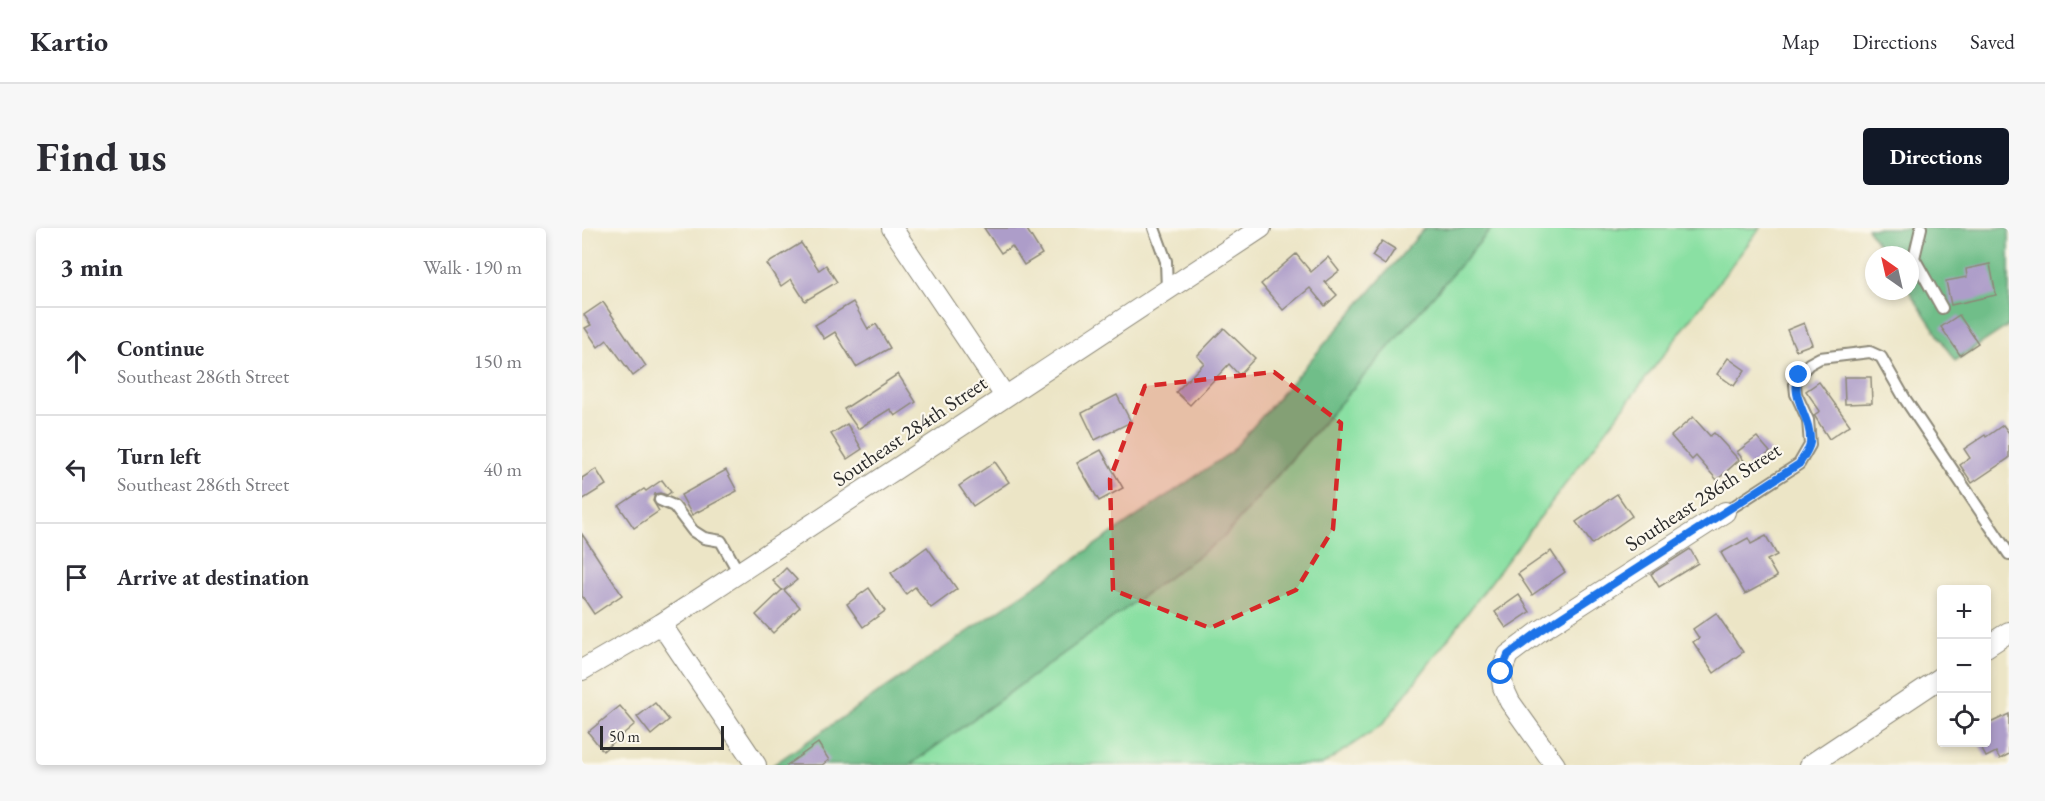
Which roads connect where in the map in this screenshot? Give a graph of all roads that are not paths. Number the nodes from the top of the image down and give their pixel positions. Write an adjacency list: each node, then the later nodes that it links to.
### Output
1 (892, 228): 7 (street)
2 (1154, 228): 5 (lane)
3 (1262, 228): 5 (street, Southeast 284th Street)
4 (1921, 228): 6 (lane)
5 (1167, 290): 7 (street, Southeast 284th Street)
6 (1942, 308)
7 (1005, 396): 11 (street, Southeast 284th Street)
8 (660, 500): 11 (lane)
9 (1725, 512): 10 (lane, Southeast 286th Street); 18 (street, Southeast 286th Street)
10 (2009, 554)
11 (739, 573): 12 (street, Southeast 284th Street)
12 (661, 624): 15 (street, Southeast 284th Street); 17 (street)
13 (2009, 632): 14 (street)
14 (1991, 644)
15 (582, 670)
16 (1937, 680): 19 (street)
17 (756, 765)
18 (1555, 765)
19 (1810, 765)

